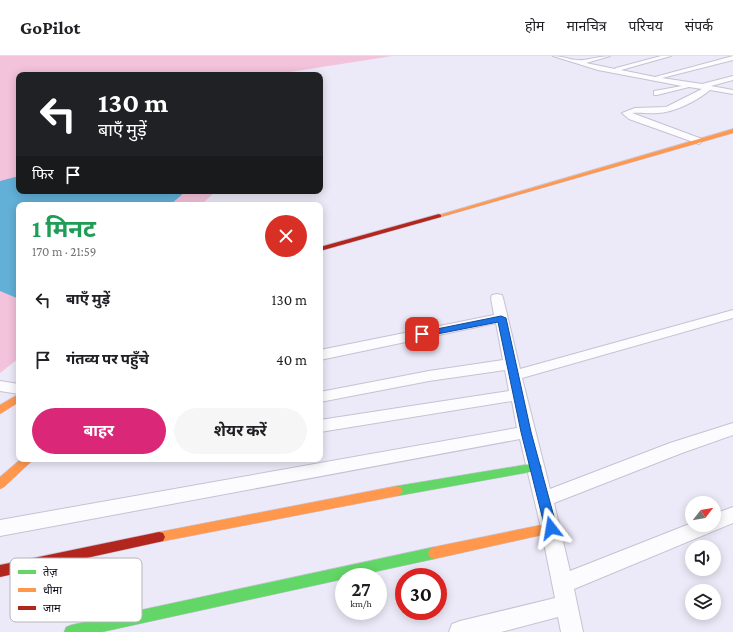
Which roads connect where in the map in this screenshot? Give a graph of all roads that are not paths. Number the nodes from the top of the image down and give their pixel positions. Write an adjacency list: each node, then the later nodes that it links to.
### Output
1 (560, 56): 5 (street)
2 (607, 56): 5 (street)
3 (667, 56): 6 (street)
4 (733, 58): 7 (street)
5 (577, 63): 6 (street)
6 (611, 70): 7 (street)
7 (654, 78): 9 (street)
8 (733, 78): 9 (street)
9 (699, 86): 10 (street); 11 (street); 13 (street)
10 (733, 92)
11 (658, 93)
12 (733, 131): 13 (street)
13 (699, 141): 14 (street)
14 (323, 248)
15 (497, 298): 17 (street)
16 (733, 314): 19 (street)
17 (501, 318): 18 (street); 19 (street)
18 (323, 354)
19 (512, 370): 22 (street); 23 (street)
20 (0, 386): 21 (street)
21 (16, 388)
22 (517, 395): 26 (street); 28 (street)
23 (323, 396)
24 (16, 399): 25 (street)
25 (0, 410)
26 (323, 426)
27 (733, 429): 32 (street)
28 (526, 432): 30 (street); 35 (street)
29 (25, 462): 31 (street)
30 (536, 467): 32 (street); 38 (street)
31 (0, 484)
32 (544, 499): 36 (street)
33 (733, 515): 34 (street)
34 (721, 519)
35 (0, 528)
36 (551, 528): 41 (street); 42 (street)
37 (692, 532): 41 (street)
38 (59, 558)
39 (10, 569): 40 (street)
40 (0, 571)
41 (564, 594): 45 (street); 46 (street)
42 (142, 617)
43 (117, 622): 44 (street)
44 (71, 632)
45 (460, 632)
46 (572, 632)

